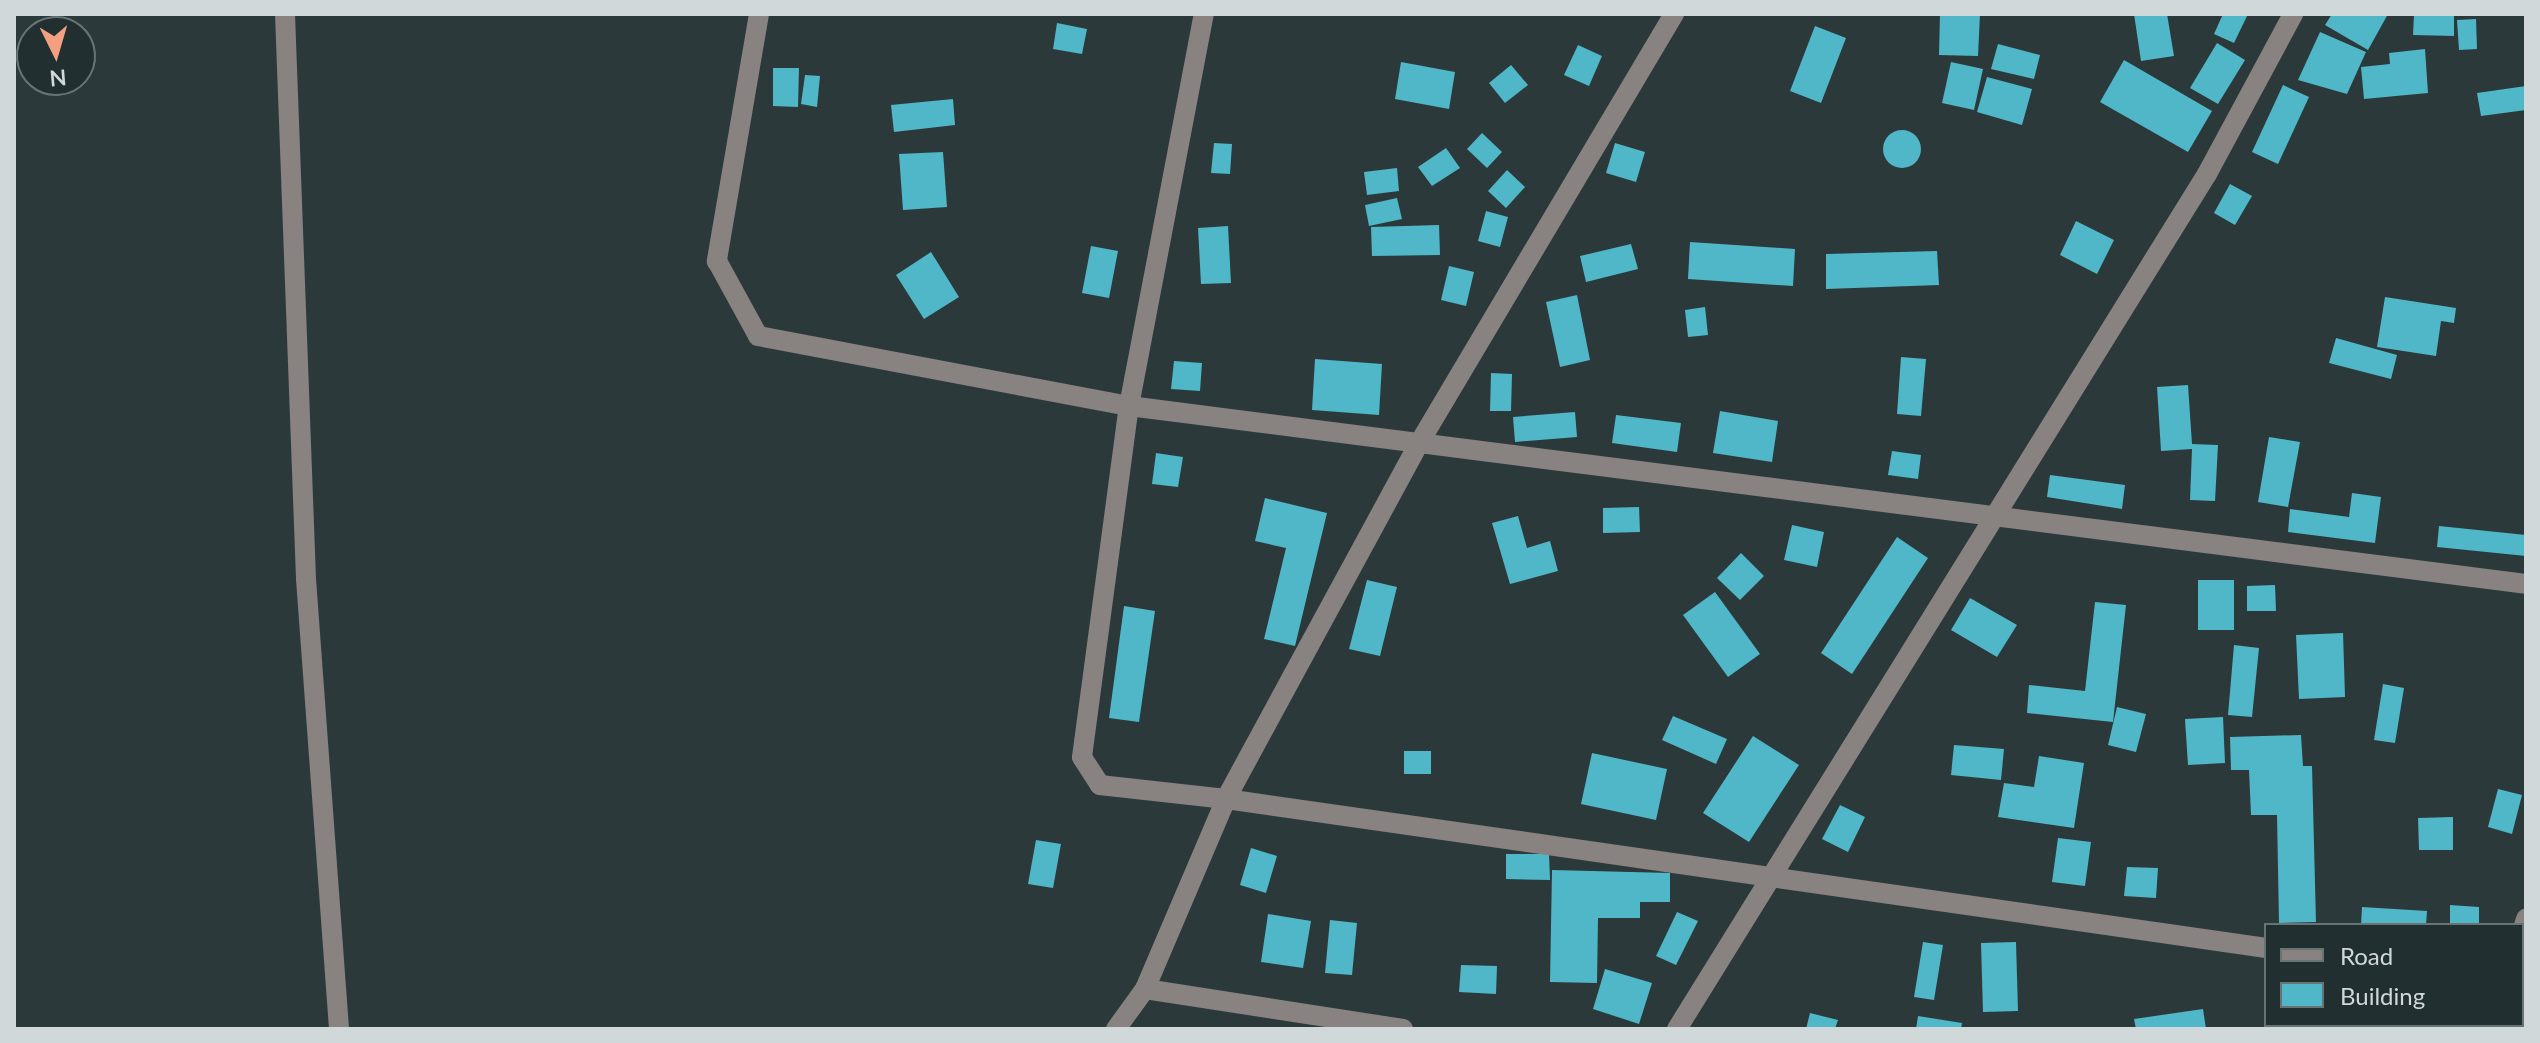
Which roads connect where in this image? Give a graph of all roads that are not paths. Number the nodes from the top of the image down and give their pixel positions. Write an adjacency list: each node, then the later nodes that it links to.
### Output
1 (285, 14): 14 (street)
2 (759, 14): 6 (street)
3 (1204, 14): 6 (street)
4 (1674, 14): 7 (street)
5 (2293, 14): 8 (street)
6 (1129, 406): 7 (street); 10 (street)
7 (1418, 445): 8 (street); 10 (street)
8 (1996, 519): 9 (street); 11 (street)
9 (2526, 584)
10 (1226, 799): 11 (street); 13 (street)
11 (1769, 883): 12 (street); 17 (street)
12 (2264, 948)
13 (1145, 989): 15 (street); 16 (street)
14 (339, 1029)
15 (1116, 1029)
16 (1403, 1029)
17 (1677, 1029)

